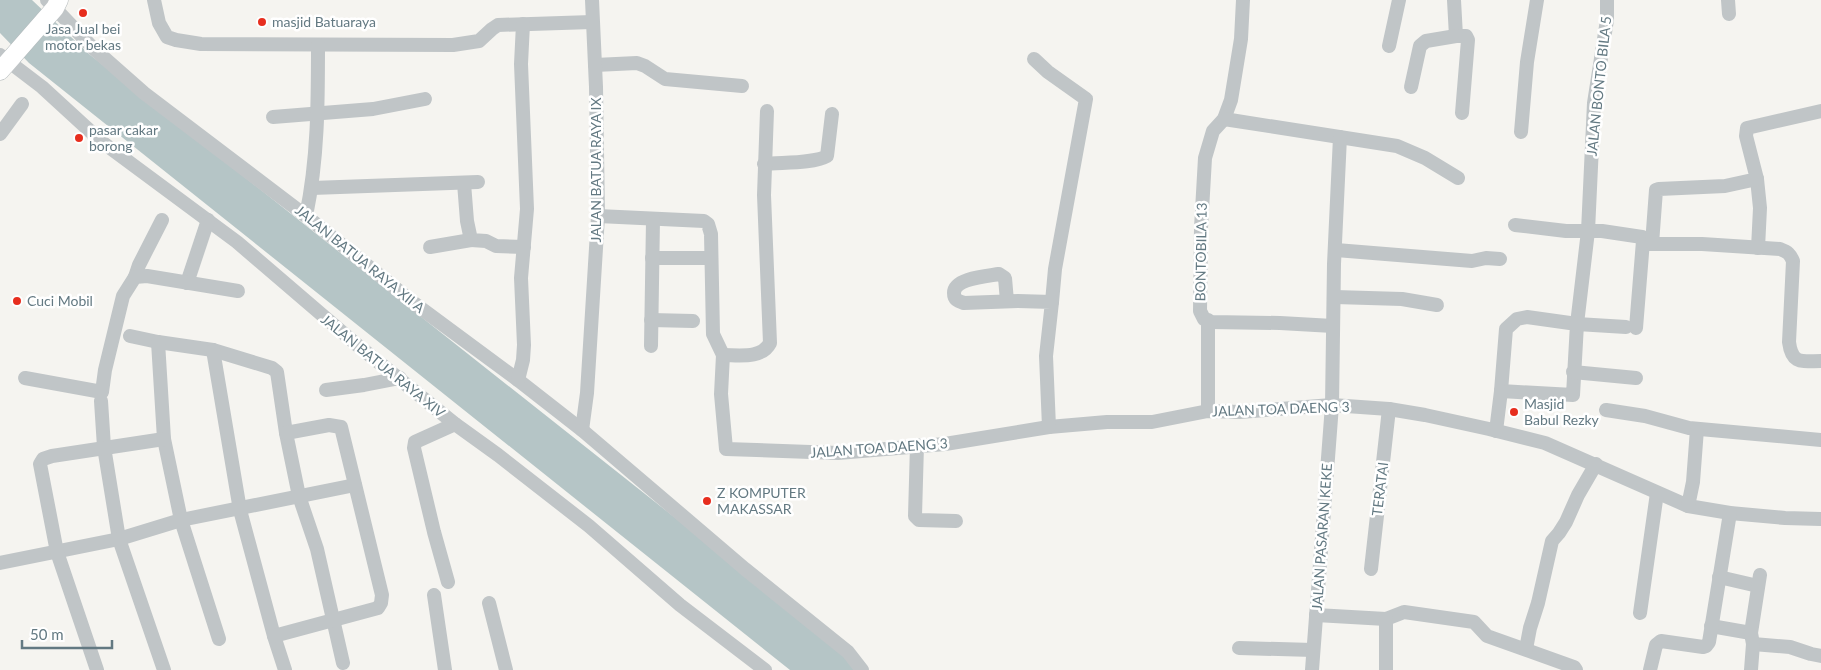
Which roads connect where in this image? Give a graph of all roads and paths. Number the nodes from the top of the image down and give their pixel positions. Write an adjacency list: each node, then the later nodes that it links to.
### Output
1 (154, 0): 12 (street)
2 (592, 0): 9 (street, JALAN BATUA RAYA IX)
3 (1243, 0): 27 (street, BONTOBILA 13)
4 (1399, 0): 13 (street)
5 (1454, 0): 11 (street)
6 (1537, 0): 28 (street)
7 (1607, 0): 41 (street, JALAN BONTO BILA 5)
8 (52, 4): 15 (main road); 35 (street, JALAN BATUA RAYA XII A)
9 (592, 22): 10 (street); 16 (street, JALAN BATUA RAYA IX)
10 (523, 24): 12 (street); 45 (street)
11 (1456, 36): 18 (street); 23 (street)
12 (318, 45): 24 (street)
13 (1389, 46)
14 (1034, 59): 56 (street)
15 (5, 60): 38 (street, JALAN BATUA RAYA XIV)
16 (594, 65): 17 (street); 36 (street, JALAN BATUA RAYA IX)
17 (742, 86)
18 (1411, 87)
19 (425, 99): 24 (street)
20 (22, 104): 29 (street)
21 (1821, 110): 33 (street)
22 (767, 111): 31 (street)
23 (1462, 112)
24 (318, 113): 26 (street); 34 (street)
25 (832, 114): 31 (street)
26 (274, 117)
27 (1224, 119): 30 (street); 59 (street, BONTOBILA 13)
28 (1521, 132)
29 (0, 134)
30 (1340, 137): 32 (street); 47 (street, JALAN PASARAN KEKE)
31 (764, 164): 67 (street)
32 (1458, 178)
33 (1757, 179): 43 (street); 46 (street)
34 (312, 188): 35 (street); 42 (street)
35 (306, 216): 73 (street, JALAN BATUA RAYA XII A)
36 (598, 216): 39 (street); 84 (street, JALAN BATUA RAYA IX)
37 (162, 220): 51 (street)
38 (208, 220): 52 (street); 71 (street, JALAN BATUA RAYA XIV)
39 (653, 220): 48 (street); 49 (street)
40 (1516, 225): 41 (street)
41 (1588, 231): 43 (street); 61 (street, JALAN BONTO BILA 5)
42 (471, 240): 44 (street); 45 (street)
43 (1648, 244): 46 (street); 61 (street)
44 (430, 247)
45 (524, 247): 73 (street)
46 (1758, 248): 68 (street)
47 (1336, 250): 50 (street); 54 (street, JALAN PASARAN KEKE)
48 (652, 258): 49 (street); 58 (street)
49 (711, 258): 67 (street)
50 (1500, 259)
51 (135, 277): 52 (street); 70 (street)
52 (187, 282): 53 (street)
53 (238, 291)
54 (1334, 297): 57 (street); 62 (street, JALAN PASARAN KEKE)
55 (1008, 301): 56 (street)
56 (1052, 302): 82 (street)
57 (1437, 305)
58 (651, 320): 60 (street); 65 (street)
59 (1208, 320): 62 (street, BONTOBILA 13); 80 (street)
60 (693, 321)
61 (1577, 324): 69 (street, JALAN BONTO BILA 5); 75 (street)
62 (1333, 326): 77 (street, JALAN PASARAN KEKE)
63 (130, 336): 64 (street)
64 (158, 342): 66 (street); 87 (street)
65 (651, 346)
66 (213, 350): 86 (street); 96 (street)
67 (723, 355): 89 (street, JALAN TOA DAENG 3)
68 (1821, 361)
69 (1574, 372): 72 (street); 75 (street, JALAN BONTO BILA 5)
70 (25, 378)
71 (400, 378): 74 (street); 81 (street, JALAN BATUA RAYA XIV)
72 (1636, 378)
73 (518, 380): 84 (street, JALAN BATUA RAYA XII A)
74 (326, 390)
75 (1501, 390): 85 (street)
76 (102, 401): 90 (street)
77 (1332, 405): 78 (street, JALAN TOA DAENG 3); 80 (street, JALAN TOA DAENG 3); 110 (street, JALAN PASARAN KEKE)
78 (1389, 409): 85 (street, JALAN TOA DAENG 3); 104 (street, TERATAI)
79 (1606, 410): 83 (street)
80 (1208, 411): 82 (street, JALAN TOA DAENG 3)
81 (456, 424): 106 (street); 128 (street, JALAN BATUA RAYA XIV)
82 (1049, 427): 89 (street, JALAN TOA DAENG 3)
83 (1697, 429): 88 (street); 95 (street)
84 (582, 430): 129 (street, JALAN BATUA RAYA XII A)
85 (1496, 431): 91 (street, JALAN TOA DAENG 3)
86 (286, 433): 92 (street); 94 (street)
87 (164, 439): 90 (street); 99 (street)
88 (1821, 440)
89 (917, 445): 100 (street)
90 (104, 447): 101 (street); 102 (street)
91 (1596, 464): 93 (street, JALAN TOA DAENG 3); 118 (street)
92 (355, 485): 94 (street); 112 (street)
93 (1657, 493): 95 (street, JALAN TOA DAENG 3); 109 (street)
94 (299, 496): 96 (street); 112 (street)
95 (1688, 506): 97 (street, JALAN TOA DAENG 3)
96 (240, 510): 99 (street); 114 (street)
97 (1730, 512): 98 (street, JALAN TOA DAENG 3); 105 (street)
98 (1821, 519)
99 (181, 520): 101 (street); 116 (street)
100 (956, 521)
101 (119, 539): 102 (street); 124 (street)
102 (57, 552): 103 (street); 123 (street)
103 (0, 563)
104 (1371, 568)
105 (1720, 577): 113 (street); 115 (street)
106 (448, 582)
107 (434, 595): 126 (street)
108 (489, 603): 127 (street)
109 (1640, 614)
110 (1316, 615): 111 (street); 119 (street, JALAN PASARAN KEKE)
111 (1386, 619): 118 (street); 131 (street)
112 (333, 620): 114 (street); 121 (street)
113 (1711, 626): 115 (street); 132 (street)
114 (274, 636): 125 (street)
115 (1752, 638): 120 (street); 133 (street)
116 (219, 639)
117 (1239, 648): 119 (street)
118 (1526, 649): 122 (street)
119 (1313, 650): 130 (street, JALAN PASARAN KEKE)
120 (1821, 656)
121 (343, 663)
122 (1579, 669)
123 (97, 670)
124 (164, 670)
125 (285, 670)
126 (445, 670)
127 (506, 670)
128 (765, 670)
129 (862, 670)
130 (1312, 670)
131 (1386, 670)
132 (1650, 670)
133 (1751, 670)

